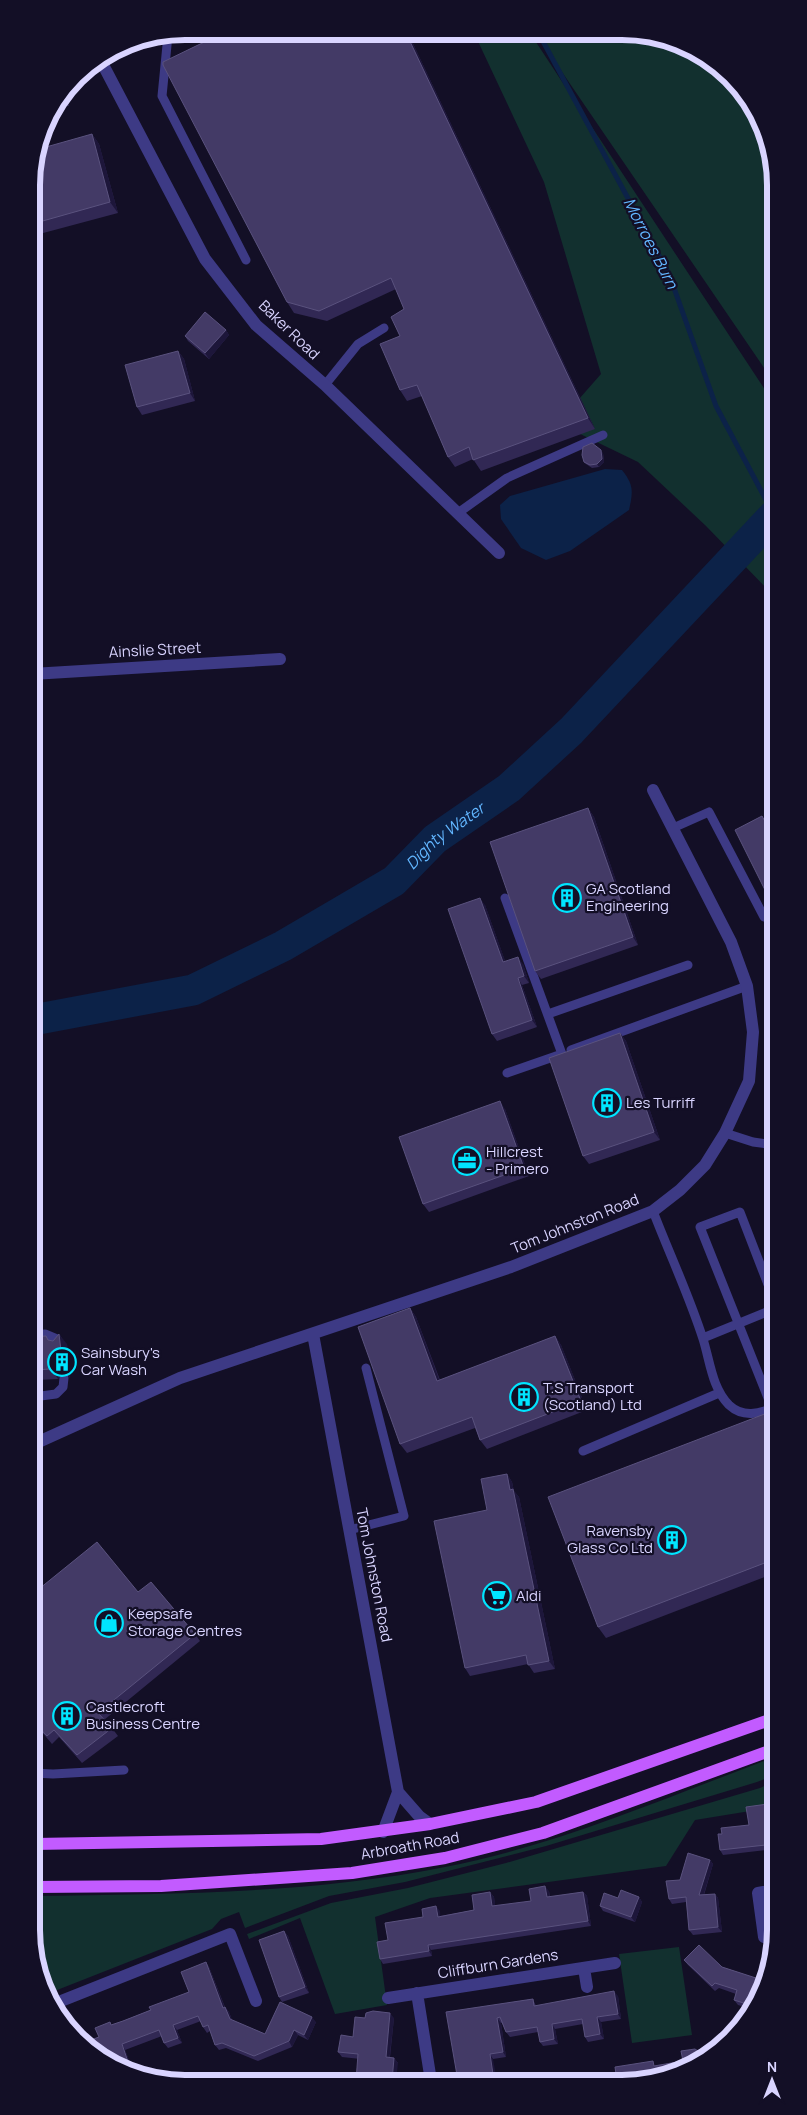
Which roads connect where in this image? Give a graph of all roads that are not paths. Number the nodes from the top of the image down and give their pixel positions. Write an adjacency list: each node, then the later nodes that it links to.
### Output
1 (167, 41): 3 (lane)
2 (103, 66): 5 (street, Baker Road)
3 (246, 260)
4 (384, 328): 5 (lane)
5 (325, 385): 7 (street, Baker Road)
6 (603, 435): 7 (lane)
7 (458, 513): 8 (street, Baker Road)
8 (498, 553)
9 (280, 659): 10 (street, Ainslie Street)
10 (40, 674)
11 (653, 790): 12 (street, Tom Johnston Road)
12 (672, 828): 14 (lane); 16 (street, Tom Johnston Road)
13 (505, 898): 17 (lane)
14 (764, 917)
15 (688, 964): 17 (lane)
16 (747, 986): 18 (lane); 20 (street, Tom Johnston Road)
17 (548, 1014): 18 (lane)
18 (562, 1054): 19 (lane)
19 (507, 1073)
20 (726, 1133): 21 (lane); 22 (street, Tom Johnston Road)
21 (767, 1144)
22 (653, 1211): 27 (street, Tom Johnston Road); 28 (lane)
23 (767, 1282): 25 (lane)
24 (767, 1312): 25 (lane)
25 (737, 1324): 28 (lane); 33 (lane)
26 (40, 1334): 29 (lane)
27 (312, 1334): 36 (street, Tom Johnston Road); 38 (street, Tom Johnston Road)
28 (703, 1338): 32 (lane)
29 (58, 1345)
30 (366, 1368): 38 (lane)
31 (64, 1378): 34 (lane)
32 (719, 1393): 35 (lane); 37 (lane)
33 (767, 1393)
34 (40, 1396)
35 (767, 1409)
36 (40, 1441)
37 (583, 1451)
38 (349, 1530): 43 (street, Tom Johnston Road)
39 (767, 1721): 44 (main road, Arbroath Road)
40 (767, 1751): 47 (main road, Arbroath Road)
41 (124, 1770): 42 (lane)
42 (40, 1773)
43 (398, 1792): 44 (street); 45 (street)
44 (430, 1824): 45 (main road, Arbroath Road)
45 (383, 1832): 46 (main road, Arbroath Road)
46 (40, 1844)
47 (40, 1887)
48 (767, 1891): 49 (street)
49 (764, 1937)
50 (615, 1963): 51 (street, Cliffburn Gardens)
51 (584, 1968): 52 (street); 53 (street, Cliffburn Gardens)
52 (587, 1987)
53 (417, 1993): 54 (street, Cliffburn Gardens); 57 (street)
54 (388, 1998)
55 (59, 2001): 56 (street)
56 (256, 2001)
57 (429, 2075)

